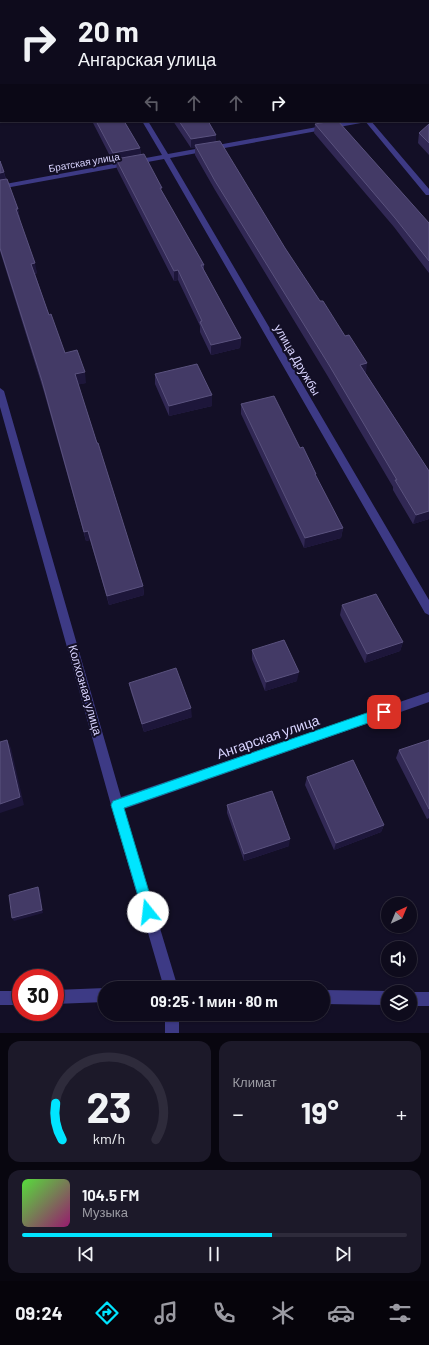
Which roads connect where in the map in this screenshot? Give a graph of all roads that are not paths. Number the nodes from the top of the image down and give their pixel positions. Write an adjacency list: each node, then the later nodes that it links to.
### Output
1 (147, 122): 4 (street, улица Дружбы)
2 (356, 122): 4 (street, Братская улица)
3 (369, 122): 6 (street)
4 (166, 157): 5 (street, Братская улица); 8 (street, улица Дружбы)
5 (0, 187)
6 (429, 193)
7 (0, 391): 10 (street, Колхозная улица)
8 (429, 610)
9 (429, 697): 10 (street, Ангарская улица)
10 (117, 805): 11 (street, Колхозная улица)
11 (169, 981)
12 (98, 995): 13 (street)
13 (64, 997)
14 (330, 997): 17 (street)
15 (0, 998): 16 (street)
16 (12, 998)
17 (381, 998)
18 (417, 998): 19 (street)
19 (429, 999)
20 (172, 1021): 21 (street)
21 (172, 1033)

